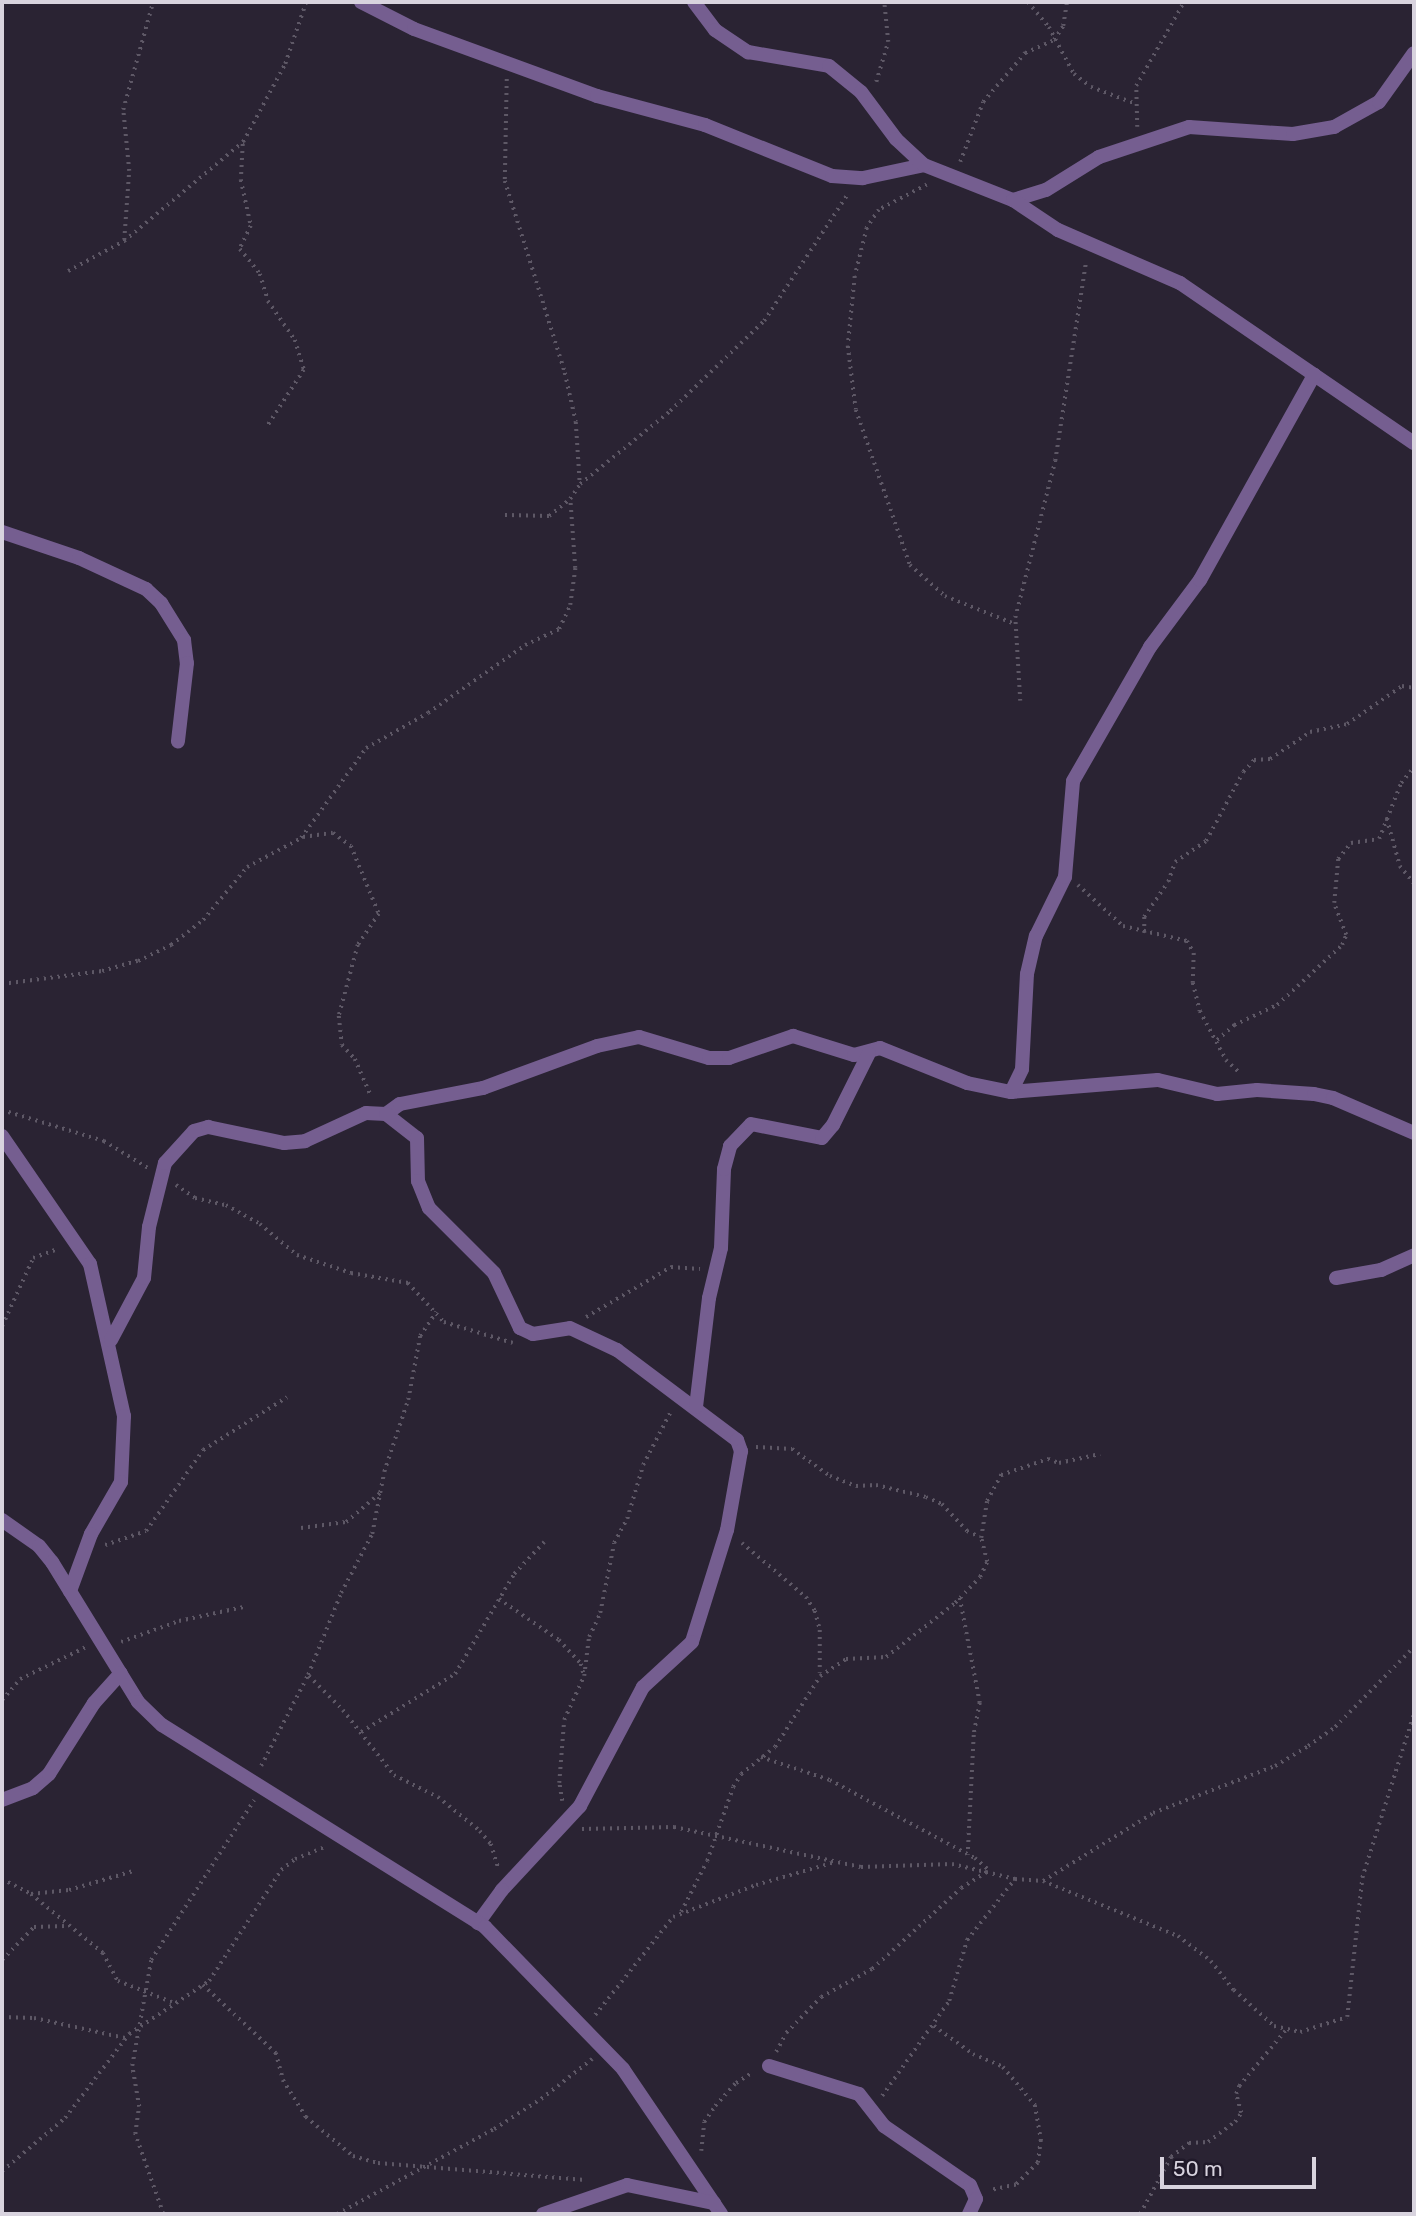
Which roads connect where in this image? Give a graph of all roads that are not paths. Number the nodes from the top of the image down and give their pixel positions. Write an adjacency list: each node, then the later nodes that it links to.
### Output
1 (361, 2): 5 (street)
2 (694, 2): 5 (street)
3 (1414, 46): 4 (street)
4 (1414, 54): 6 (street)
5 (924, 165): 6 (street)
6 (1013, 200): 7 (street)
7 (1314, 375): 8 (street); 12 (street)
8 (1414, 443)
9 (2, 532): 10 (street)
10 (178, 741)
11 (869, 1052): 12 (street); 13 (street); 19 (street)
12 (1011, 1092): 14 (street)
13 (386, 1114): 18 (street); 19 (street)
14 (1414, 1133)
15 (2, 1136): 18 (street)
16 (1414, 1255): 17 (street)
17 (1336, 1278)
18 (111, 1340): 21 (street)
19 (692, 1404): 24 (street)
20 (2, 1520): 21 (street)
21 (71, 1591): 22 (street)
22 (121, 1673): 23 (street); 24 (street)
23 (2, 1800)
24 (478, 1923): 26 (street)
25 (769, 2066): 28 (street)
26 (717, 2208): 27 (street)
27 (543, 2214)
28 (969, 2214)

